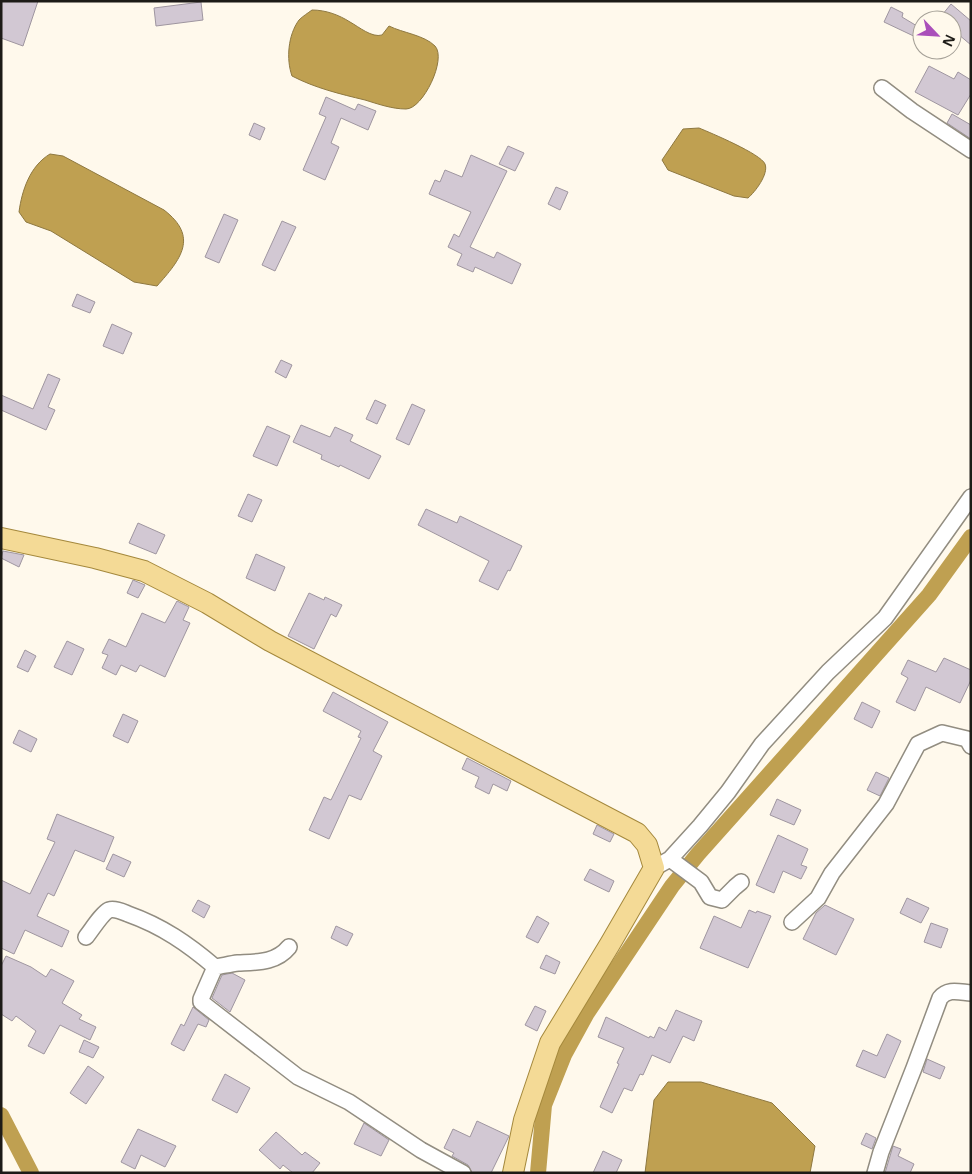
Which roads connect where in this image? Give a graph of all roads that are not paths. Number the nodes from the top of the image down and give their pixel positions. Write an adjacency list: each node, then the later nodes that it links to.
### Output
1 (882, 88): 2 (street)
2 (971, 150)
3 (971, 497): 6 (street)
4 (1, 538): 6 (main road)
5 (971, 746): 8 (street)
6 (667, 864): 7 (street); 14 (main road)
7 (741, 882)
8 (792, 922)
9 (86, 937): 11 (street)
10 (289, 946): 11 (street)
11 (215, 967): 13 (street)
12 (971, 993): 15 (street)
13 (463, 1173)
14 (513, 1173)
15 (875, 1173)

